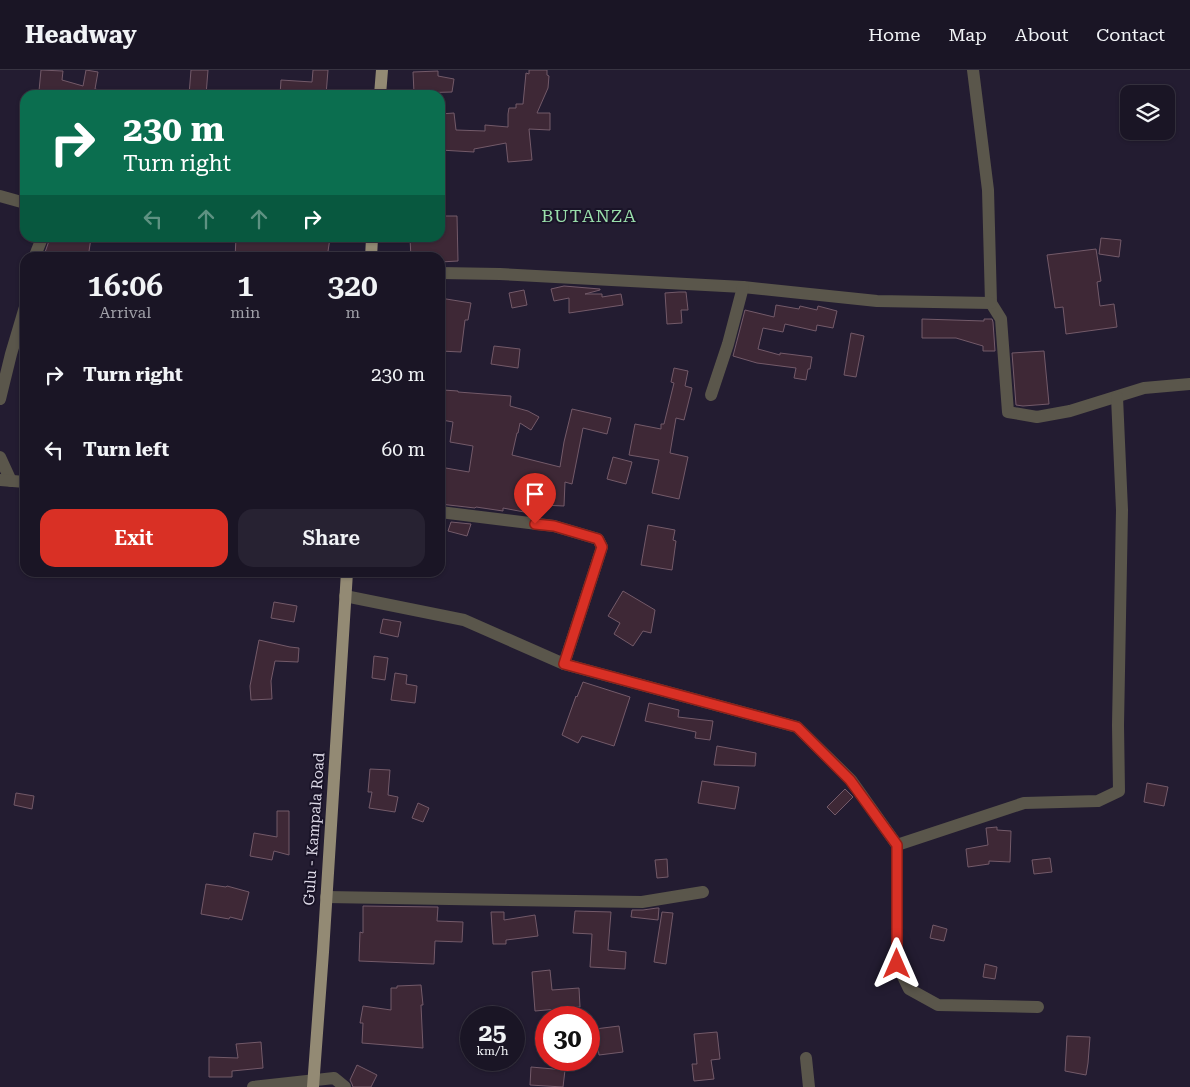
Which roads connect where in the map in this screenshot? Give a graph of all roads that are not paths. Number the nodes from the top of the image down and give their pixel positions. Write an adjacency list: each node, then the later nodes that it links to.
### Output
1 (382, 70): 3 (main road)
2 (973, 70): 8 (street)
3 (380, 90)
4 (0, 196): 5 (street)
5 (20, 202)
6 (445, 273): 7 (street)
7 (743, 287): 8 (street); 11 (street)
8 (991, 303): 12 (street)
9 (20, 324): 13 (street)
10 (1190, 384): 12 (street)
11 (711, 395)
12 (1117, 397): 21 (street)
13 (0, 399)
14 (0, 457): 15 (street)
15 (5, 481): 16 (street)
16 (20, 482)
17 (445, 513): 20 (street)
18 (346, 577): 19 (main road, Gulu - Kampala Road)
19 (345, 596): 20 (street); 23 (main road, Gulu - Kampala Road)
20 (564, 664): 21 (street)
21 (897, 845): 24 (street)
22 (703, 892): 23 (street)
23 (326, 897): 26 (main road, Gulu - Kampala Road)
24 (1038, 1007)
25 (806, 1058): 29 (street)
26 (313, 1083): 27 (street); 28 (street)
27 (252, 1087)
28 (345, 1087)
29 (809, 1087)

